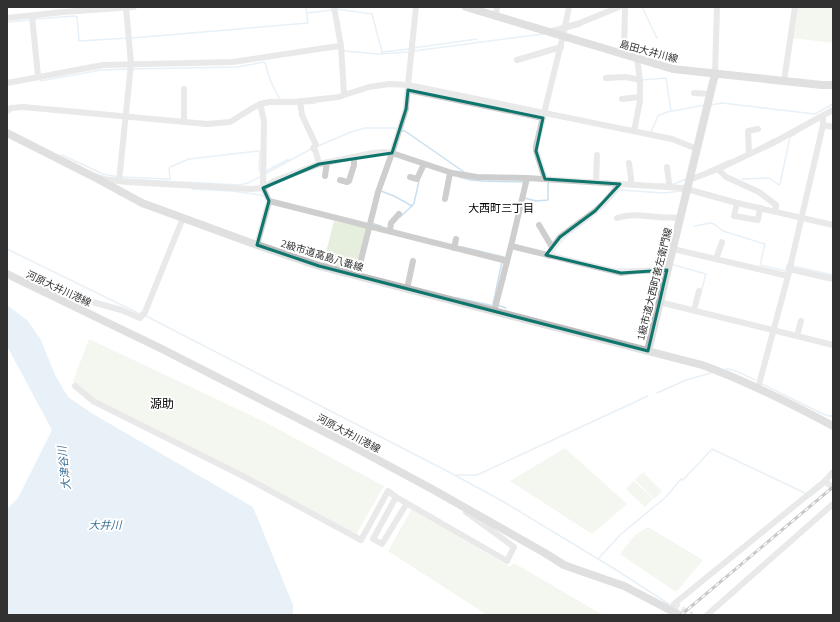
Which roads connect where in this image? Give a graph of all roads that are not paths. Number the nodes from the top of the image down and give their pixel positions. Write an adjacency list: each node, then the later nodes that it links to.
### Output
1 (134, 7): 11 (street)
2 (334, 7): 17 (street)
3 (416, 7): 30 (street)
4 (466, 7): 14 (street, 島田大井川線)
5 (497, 7): 14 (street)
6 (568, 7): 16 (street)
7 (620, 7): 16 (street)
8 (625, 7): 19 (street)
9 (717, 7): 23 (street)
10 (795, 7): 27 (street)
11 (126, 8): 12 (street); 22 (street)
12 (63, 10): 13 (street)
13 (32, 16): 15 (street); 24 (street)
14 (496, 16): 16 (street, 島田大井川線)
15 (7, 18)
16 (564, 32): 18 (street); 19 (street, 島田大井川線)
17 (340, 46): 22 (street); 33 (street)
18 (561, 47): 21 (street); 41 (street)
19 (624, 54): 20 (street, 島田大井川線)
20 (638, 59): 23 (street, 島田大井川線); 26 (street)
21 (517, 60)
22 (131, 64): 24 (street); 42 (street)
23 (715, 74): 27 (street, 島田大井川線); 34 (street, 1級市道大西町善左衛門線)
24 (38, 76): 28 (street)
25 (606, 78): 26 (street)
26 (640, 80): 35 (street)
27 (784, 81): 29 (street, 島田大井川線)
28 (7, 83)
29 (833, 85)
30 (408, 88): 33 (street); 41 (street); 51 (street)
31 (184, 89): 44 (street)
32 (694, 92): 34 (street)
33 (344, 94): 37 (street)
34 (710, 94): 50 (street, 1級市道大西町善左衛門線)
35 (640, 98): 36 (street); 48 (street)
36 (622, 100)
37 (300, 101): 38 (street); 57 (street)
38 (260, 104): 44 (street); 74 (street)
39 (833, 110): 43 (street)
40 (7, 111): 42 (street)
41 (543, 115): 48 (street); 66 (street)
42 (125, 116): 44 (street); 69 (street)
43 (823, 116): 45 (street); 52 (street)
44 (184, 122)
45 (823, 125): 46 (street); 82 (street)
46 (833, 127)
47 (758, 129): 52 (street)
48 (634, 131): 50 (street)
49 (7, 133): 65 (street, 2級市道高島八番線)
50 (697, 149): 68 (street, 1級市道大西町善左衛門線)
51 (392, 153): 54 (street); 58 (street); 88 (street)
52 (749, 154): 60 (street)
53 (597, 155): 70 (street)
54 (354, 157): 55 (street); 67 (street)
55 (327, 162): 57 (street); 62 (street)
56 (629, 163): 72 (street)
57 (319, 164): 74 (street)
58 (424, 164): 61 (street); 63 (street)
59 (668, 167): 73 (street)
60 (718, 168): 68 (street); 80 (street)
61 (450, 173): 64 (street); 76 (street)
62 (326, 176)
63 (410, 177)
64 (527, 178): 66 (street); 93 (street)
65 (98, 179): 69 (street); 83 (street, 2級市道高島八番線)
66 (545, 179): 70 (street)
67 (340, 180)
68 (689, 180): 75 (street, 1級市道大西町善左衛門線)
69 (119, 182): 74 (street)
70 (596, 182): 71 (street)
71 (620, 184): 72 (street); 94 (street)
72 (631, 184): 73 (street)
73 (669, 187): 75 (street)
74 (262, 188): 77 (street)
75 (687, 189): 78 (street); 85 (street, 1級市道大西町善左衛門線)
76 (445, 199)
77 (269, 201): 88 (street); 92 (street)
78 (737, 203): 79 (street); 79 (street)
79 (760, 208): 80 (street)
80 (775, 212): 82 (street)
81 (399, 214): 89 (street)
82 (801, 217): 87 (street); 101 (street)
83 (183, 218): 92 (street, 2級市道高島八番線); 107 (street)
84 (617, 218): 85 (street)
85 (680, 218): 96 (street, 1級市道大西町善左衛門線)
86 (539, 225): 94 (street)
87 (833, 225)
88 (370, 226): 89 (street); 104 (street)
89 (390, 231): 95 (street)
90 (456, 239): 95 (street)
91 (722, 242): 98 (street)
92 (257, 245): 104 (street, 2級市道高島八番線)
93 (511, 246): 97 (street); 100 (street)
94 (552, 247): 97 (street)
95 (454, 248): 100 (street)
96 (673, 249): 98 (street); 102 (street, 1級市道大西町善左衛門線)
97 (549, 256): 102 (street)
98 (716, 259): 105 (street)
99 (413, 261): 108 (street)
100 (507, 261): 112 (street)
101 (789, 269): 105 (street); 106 (street)
102 (668, 270): 110 (street, 1級市道大西町善左衛門線)
103 (7, 274): 107 (street, 河原大井川港線)
104 (357, 276): 108 (street, 2級市道高島八番線)
105 (788, 276): 114 (street)
106 (833, 278)
107 (17, 279): 127 (street, 河原大井川港線)
108 (407, 289): 112 (street, 2級市道高島八番線)
109 (699, 291): 111 (street)
110 (659, 302): 111 (street); 117 (street, 1級市道大西町善左衛門線)
111 (694, 310): 114 (street)
112 (494, 312): 117 (street, 2級市道高島八番線)
113 (801, 321): 115 (street)
114 (773, 330): 115 (street); 119 (street)
115 (797, 336): 116 (street)
116 (833, 345)
117 (648, 350): 119 (street, 1級市道大西町善左衛門線)
118 (75, 386): 124 (street)
119 (758, 388): 120 (street, 1級市道大西町善左衛門線)
120 (833, 426)
121 (833, 472): 122 (street)
122 (825, 481): 123 (street); 128 (street)
123 (833, 488)
124 (396, 497): 125 (street); 125 (street)
125 (407, 503): 127 (street)
126 (833, 504): 130 (street)
127 (464, 507): 129 (street, 河原大井川港線)
128 (674, 604)
129 (678, 615)
130 (707, 615)

